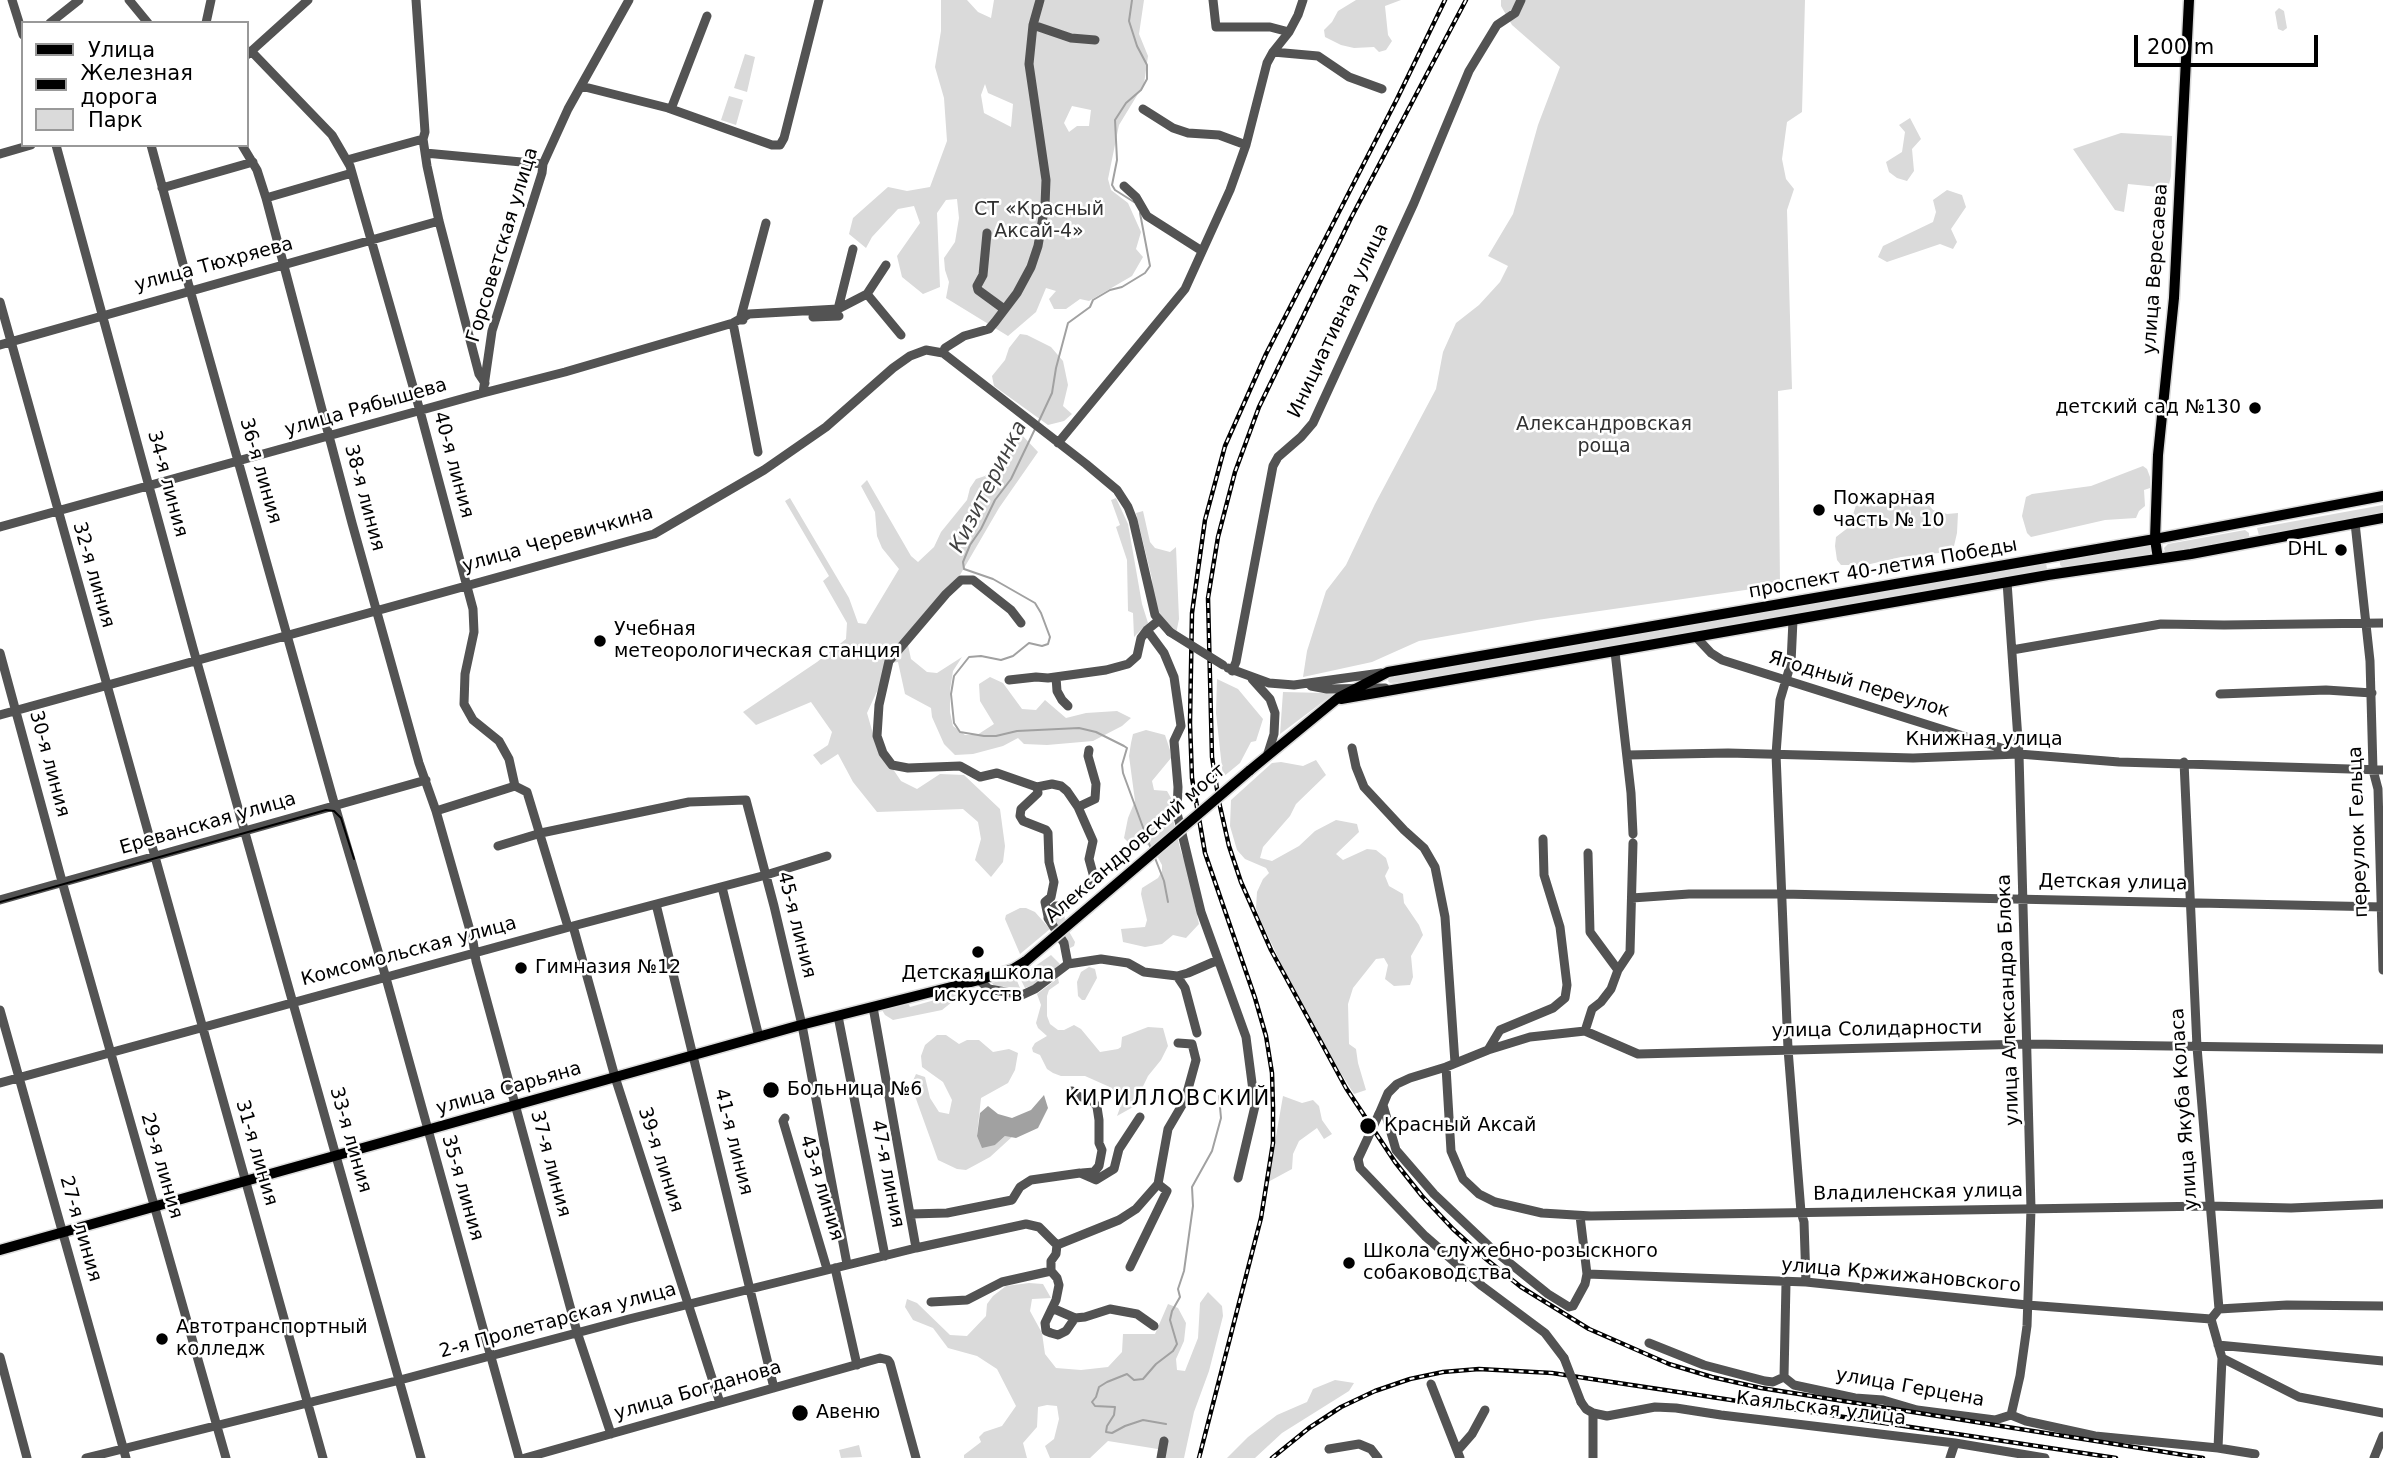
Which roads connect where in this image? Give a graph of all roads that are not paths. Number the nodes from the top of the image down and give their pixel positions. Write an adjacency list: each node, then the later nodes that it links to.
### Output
1 (12, 0): 19 (street)
2 (79, 0): 15 (street)
3 (129, 0): 16 (street)
4 (211, 0): 17 (street)
5 (308, 0): 23 (street)
6 (416, 0): 28 (street)
7 (629, 0): 24 (street, Горсоветская улица)
8 (819, 0): 26 (street)
9 (1040, 0): 18 (street)
10 (1213, 0): 20 (street)
11 (1303, 0): 20 (street)
12 (1521, 0): 96 (street, Инициативная улица)
13 (2189, 0): 74 (main road, улица Вересаева)
14 (707, 16): 26 (street)
15 (53, 21)
16 (146, 21)
17 (206, 21)
18 (1033, 24): 21 (street); 54 (street)
19 (21, 29)
20 (1289, 32): 22 (street)
21 (1095, 40)
22 (1273, 52): 25 (street); 29 (street)
23 (249, 53): 36 (street, 40-я линия)
24 (581, 86): 26 (street); 38 (street, Горсоветская улица)
25 (1382, 89)
26 (671, 109)
27 (1143, 109): 29 (street)
28 (423, 139): 34 (street); 36 (street)
29 (1246, 145): 48 (street)
30 (24, 147): 35 (street)
31 (56, 147): 56 (street, 34-я линия)
32 (152, 147): 41 (street, 36-я линия)
33 (243, 147): 37 (street, 38-я линия)
34 (425, 153): 38 (street); 43 (street)
35 (0, 154)
36 (347, 160): 39 (street, 40-я линия)
37 (253, 162): 41 (street); 42 (street, 38-я линия)
38 (542, 164): 61 (street, Горсоветская улица)
39 (352, 173): 42 (street); 46 (street, 40-я линия)
40 (1124, 186): 48 (street)
41 (162, 188): 51 (street, 36-я линия)
42 (265, 198): 49 (street, 38-я линия)
43 (439, 221): 46 (street, улица Тюхряева); 61 (street)
44 (766, 223): 57 (street)
45 (987, 233): 54 (street)
46 (372, 240): 49 (street, улица Тюхряева); 62 (street, 40-я линия)
47 (853, 249): 55 (street)
48 (1202, 251): 64 (street)
49 (284, 264): 51 (street, улица Тюхряева); 63 (street, 38-я линия)
50 (886, 265): 52 (street, улица Рябышева)
51 (190, 290): 56 (street, улица Тюхряева); 66 (street, 36-я линия)
52 (867, 294): 55 (street, улица Рябышева); 58 (street)
53 (0, 302): 59 (street, 32-я линия)
54 (1004, 309): 60 (street)
55 (839, 313): 57 (street, улица Рябышева)
56 (102, 315): 59 (street, улица Тюхряева); 67 (street, 34-я линия)
57 (737, 321): 61 (street, улица Рябышева); 65 (street)
58 (901, 335)
59 (5, 344): 69 (street, 32-я линия)
60 (943, 354): 64 (street); 82 (street, улица Черевичкина)
61 (484, 388): 62 (street, улица Рябышева)
62 (420, 411): 63 (street, улица Рябышева); 82 (street, 40-я линия)
63 (329, 438): 66 (street, улица Рябышева); 83 (street, 38-я линия)
64 (1058, 443): 85 (street)
65 (758, 452)
66 (239, 462): 67 (street, улица Рябышева); 90 (street, 36-я линия)
67 (150, 486): 69 (street, улица Рябышева); 95 (street, 34-я линия)
68 (2383, 496): 71 (main road, проспект 40-летия Победы)
69 (57, 512): 73 (street, улица Рябышева); 103 (street, 32-я линия)
70 (2383, 518): 72 (main road, проспект 40-летия Победы)
71 (2247, 522): 74 (main road, проспект 40-летия Победы); 75 (main road)
72 (2355, 523): 75 (main road, проспект 40-летия Победы); 87 (street, переулок Гельца)
73 (0, 527)
74 (2155, 539): 76 (main road, проспект 40-летия Победы); 78 (main road, улица Вересаева)
75 (2251, 543): 78 (main road, проспект 40-летия Победы)
76 (2060, 555): 77 (main road, проспект 40-летия Победы); 79 (main road)
77 (2045, 558): 80 (main road); 97 (main road, проспект 40-летия Победы)
78 (2158, 559): 79 (main road, проспект 40-летия Победы)
79 (2063, 573): 80 (main road, проспект 40-летия Победы)
80 (2048, 575): 81 (main road, проспект 40-летия Победы)
81 (2007, 582): 84 (main road, проспект 40-летия Победы); 92 (street, улица Александра Блока)
82 (467, 585): 83 (street, улица Черевичкина); 121 (street, 40-я линия)
83 (377, 610): 90 (street, улица Черевичкина); 120 (street, 38-я линия)
84 (1793, 620): 91 (main road, проспект 40-летия Победы); 101 (street)
85 (1158, 621): 89 (street); 96 (street, проспект 40-летия Победы, bridge)
86 (1021, 623): 122 (street)
87 (2367, 623): 88 (street); 92 (street); 106 (street, переулок Гельца)
88 (2383, 623)
89 (1147, 630): 98 (street); 146 (street)
90 (288, 635): 95 (street, улица Черевичкина); 123 (street, 36-я линия)
91 (1696, 637): 93 (main road, проспект 40-летия Победы); 101 (street, Ягодный переулок)
92 (2012, 650): 116 (street, улица Александра Блока)
93 (1615, 652): 104 (main road, проспект 40-летия Победы); 117 (street)
94 (0, 653): 110 (street, 30-я линия)
95 (197, 661): 103 (street, улица Черевичкина); 126 (street, 34-я линия)
96 (1232, 671): 99 (street, проспект 40-летия Победы)
97 (1388, 671): 102 (street, проспект 40-летия Победы); 104 (street); 105 (main road, проспект 40-летия Победы)
98 (1056, 677): 100 (street); 109 (street)
99 (1251, 678): 102 (street, проспект 40-летия Победы); 114 (street)
100 (1009, 680)
101 (1784, 681): 115 (street); 116 (street, Ягодный переулок)
102 (1303, 685): 105 (street, проспект 40-летия Победы)
103 (106, 686): 110 (street, улица Черевичкина); 132 (street, 32-я линия)
104 (1401, 687): 105 (street, проспект 40-летия Победы); 108 (main road, проспект 40-летия Победы)
105 (1352, 688): 108 (main road, проспект 40-летия Победы)
106 (2371, 693): 107 (street); 119 (street, переулок Гельца)
107 (2220, 695)
108 (1332, 702): 114 (main road, Александровский мост)
109 (1068, 706)
110 (16, 710): 111 (street, улица Черевичкина); 134 (street, 30-я линия)
111 (0, 715)
112 (1352, 748): 171 (street)
113 (1089, 750): 124 (street)
114 (1268, 753): 147 (main road, Александровский мост, bridge)
115 (1776, 754): 116 (street, Книжная улица); 117 (street, Книжная улица); 136 (street)
116 (2019, 754): 118 (street, Книжная улица); 138 (street, улица Александра Блока)
117 (1627, 755): 137 (street)
118 (2184, 762): 119 (street, Книжная улица); 140 (street, улица Якуба Коласа)
119 (2378, 770): 142 (street, переулок Гельца)
120 (426, 780): 123 (street, Ереванская улица); 125 (street, 37-я линия)
121 (516, 786): 125 (street); 127 (street, 39-я линия)
122 (1037, 787): 124 (street); 143 (street)
123 (335, 806): 126 (street, Ереванская улица); 152 (street, 35-я линия)
124 (1078, 807): 143 (street)
125 (436, 811): 145 (street, 37-я линия)
126 (244, 831): 132 (street, Ереванская улица); 154 (street, 33-я линия)
127 (541, 834): 129 (street); 133 (street, 45-я линия); 144 (street, 39-я линия)
128 (1543, 839): 168 (street)
129 (498, 846)
130 (1588, 853): 149 (street)
131 (827, 856): 133 (street, Комсомольская улица)
132 (154, 858): 134 (street, Ереванская улица); 159 (street, 31-я линия)
133 (766, 875): 135 (street, Комсомольская улица); 158 (street, 45-я линия)
134 (62, 884): 139 (street, Ереванская улица); 169 (street, 29-я линия)
135 (722, 887): 141 (street, Комсомольская улица); 162 (street)
136 (1782, 894): 137 (street, Детская улица); 138 (street, Детская улица); 166 (street)
137 (1632, 898): 149 (street)
138 (2023, 899): 140 (street, Детская улица); 164 (street, улица Александра Блока)
139 (0, 900)
140 (2189, 902): 142 (street, Детская улица); 165 (street, улица Якуба Коласа)
141 (656, 904): 144 (street, Комсомольская улица); 170 (street, 41-я линия)
142 (2382, 907): 150 (street, переулок Гельца)
143 (1048, 918): 148 (street)
144 (571, 926): 145 (street, Комсомольская улица); 173 (street, 39-я линия)
145 (474, 953): 152 (street, Комсомольская улица); 176 (street, 37-я линия)
146 (1218, 960): 151 (street); 183 (street)
147 (1026, 961): 153 (main road, улица Сарьяна)
148 (1069, 964): 151 (street); 153 (street)
149 (1618, 970): 160 (street)
150 (2383, 970)
151 (1177, 976): 161 (street)
152 (386, 978): 154 (street, Комсомольская улица); 180 (street, 35-я линия)
153 (979, 980): 155 (main road, улица Сарьяна)
154 (294, 1002): 159 (street, Комсомольская улица); 181 (street, 33-я линия)
155 (873, 1007): 157 (main road, улица Сарьяна); 191 (street)
156 (0, 1010): 172 (street, 27-я линия)
157 (838, 1016): 158 (main road, улица Сарьяна); 197 (street, 47-я линия)
158 (802, 1025): 162 (main road, улица Сарьяна); 198 (street, 45-я линия)
159 (203, 1029): 169 (street, Комсомольская улица); 184 (street, 31-я линия)
160 (1585, 1031): 166 (street, улица Солидарности); 168 (street, улица Солидарности)
161 (1197, 1033)
162 (759, 1037): 170 (main road, улица Сарьяна)
163 (1178, 1043): 185 (street)
164 (2028, 1044): 165 (street, улица Солидарности); 166 (street, улица Солидарности); 189 (street, улица Александра Блока)
165 (2197, 1047): 167 (street, улица Солидарности); 188 (street, улица Якуба Коласа)
166 (1788, 1049): 190 (street)
167 (2383, 1049)
168 (1488, 1050): 171 (street, улица Солидарности)
169 (112, 1053): 172 (street, Комсомольская улица); 187 (street, 29-я линия)
170 (694, 1056): 173 (main road, улица Сарьяна); 205 (street, 41-я линия)
171 (1451, 1065): 177 (street, улица Солидарности); 192 (street, Владиленская улица)
172 (19, 1077): 174 (street, Комсомольская улица); 193 (street, 27-я линия)
173 (615, 1077): 176 (main road, улица Сарьяна); 207 (street, 39-я линия)
174 (0, 1083)
175 (1072, 1091): 182 (street)
176 (516, 1105): 180 (main road, улица Сарьяна); 215 (street, 37-я линия)
177 (1381, 1110): 202 (street); 230 (street, bridge)
178 (1140, 1117): 182 (street)
179 (785, 1118): 200 (street, 43-я линия)
180 (428, 1130): 181 (main road, улица Сарьяна); 218 (street, 35-я линия)
181 (337, 1156): 184 (main road, улица Сарьяна); 224 (street, 33-я линия)
182 (1080, 1173): 191 (street)
183 (1238, 1178)
184 (246, 1181): 187 (main road, улица Сарьяна); 227 (street, 31-я линия)
185 (1158, 1184): 194 (street); 199 (street)
186 (2383, 1203): 188 (street, Владиленская улица)
187 (154, 1206): 193 (main road, улица Сарьяна); 233 (street, 29-я линия)
188 (2209, 1206): 189 (street, Владиленская улица); 211 (street, улица Якуба Коласа)
189 (2031, 1209): 190 (street, Владиленская улица); 208 (street, улица Александра Блока)
190 (1801, 1212): 192 (street, Владиленская улица); 203 (street)
191 (911, 1214): 195 (street)
192 (1580, 1216): 202 (street)
193 (63, 1231): 196 (main road, улица Сарьяна); 240 (street, 27-я линия)
194 (1057, 1245): 195 (street, 2-я Пролетарская улица); 201 (street)
195 (916, 1248): 197 (street, 2-я Пролетарская улица)
196 (0, 1250)
197 (885, 1256): 198 (street, 2-я Пролетарская улица)
198 (847, 1264): 200 (street, 2-я Пролетарская улица)
199 (1130, 1266)
200 (831, 1268): 205 (street, 2-я Пролетарская улица); 222 (street, 43-я линия)
201 (1052, 1271): 206 (street); 210 (street)
202 (1587, 1274): 204 (street, улица Кржижановского)
203 (1806, 1282): 204 (street, улица Кржижановского); 208 (street, улица Кржижановского)
204 (1786, 1283): 223 (street)
205 (751, 1289): 207 (street, 2-я Пролетарская улица); 226 (street, 41-я линия)
206 (931, 1302)
207 (688, 1305): 215 (street, 2-я Пролетарская улица); 228 (street, 39-я линия)
208 (2027, 1305): 213 (street, улица Кржижановского); 232 (street, улица Александра Блока)
209 (2383, 1306): 211 (street)
210 (1052, 1308): 212 (street); 212 (street)
211 (2219, 1309): 213 (street)
212 (1075, 1318): 214 (street)
213 (2211, 1319): 217 (street)
214 (1154, 1326)
215 (577, 1332): 218 (street, 2-я Пролетарская улица); 234 (street, 37-я линия)
216 (1649, 1343): 223 (street, улица Герцена)
217 (2218, 1345): 220 (street); 221 (street)
218 (492, 1356): 224 (street, 2-я Пролетарская улица); 248 (street, 35-я линия)
219 (0, 1357): 243 (street)
220 (2222, 1358): 231 (street); 238 (street)
221 (2383, 1361)
222 (857, 1365): 226 (street, улица Богданова); 250 (street, улица Богданова)
223 (1784, 1377): 232 (street, улица Герцена)
224 (400, 1380): 227 (street, 2-я Пролетарская улица); 247 (street, 33-я линия)
225 (1430, 1384): 241 (street)
226 (774, 1388): 228 (street, улица Богданова)
227 (308, 1403): 233 (street, 2-я Пролетарская улица); 246 (street, 31-я линия)
228 (720, 1403): 234 (street, улица Богданова)
229 (1485, 1410): 241 (street)
230 (1593, 1413): 237 (street, Каяльская улица); 253 (street)
231 (2383, 1413)
232 (2011, 1415): 238 (street, улица Герцена)
233 (216, 1425): 240 (street, 2-я Пролетарская улица); 245 (street, 29-я линия)
234 (611, 1434): 249 (street, улица Богданова)
235 (2383, 1436): 256 (street)
236 (1164, 1441): 251 (street)
237 (1955, 1443): 254 (street); 255 (street, Каяльская улица)
238 (2218, 1448): 242 (street, улица Герцена)
239 (1329, 1449): 252 (street)
240 (125, 1453): 244 (street, 2-я Пролетарская улица)
241 (1459, 1454)
242 (2255, 1454)
243 (27, 1458)
244 (86, 1458)
245 (226, 1458)
246 (323, 1458)
247 (421, 1458)
248 (519, 1458)
249 (525, 1458)
250 (916, 1458)
251 (1161, 1458)
252 (1378, 1458)
253 (1594, 1458)
254 (1951, 1458)
255 (2045, 1458)
256 (2374, 1458)

